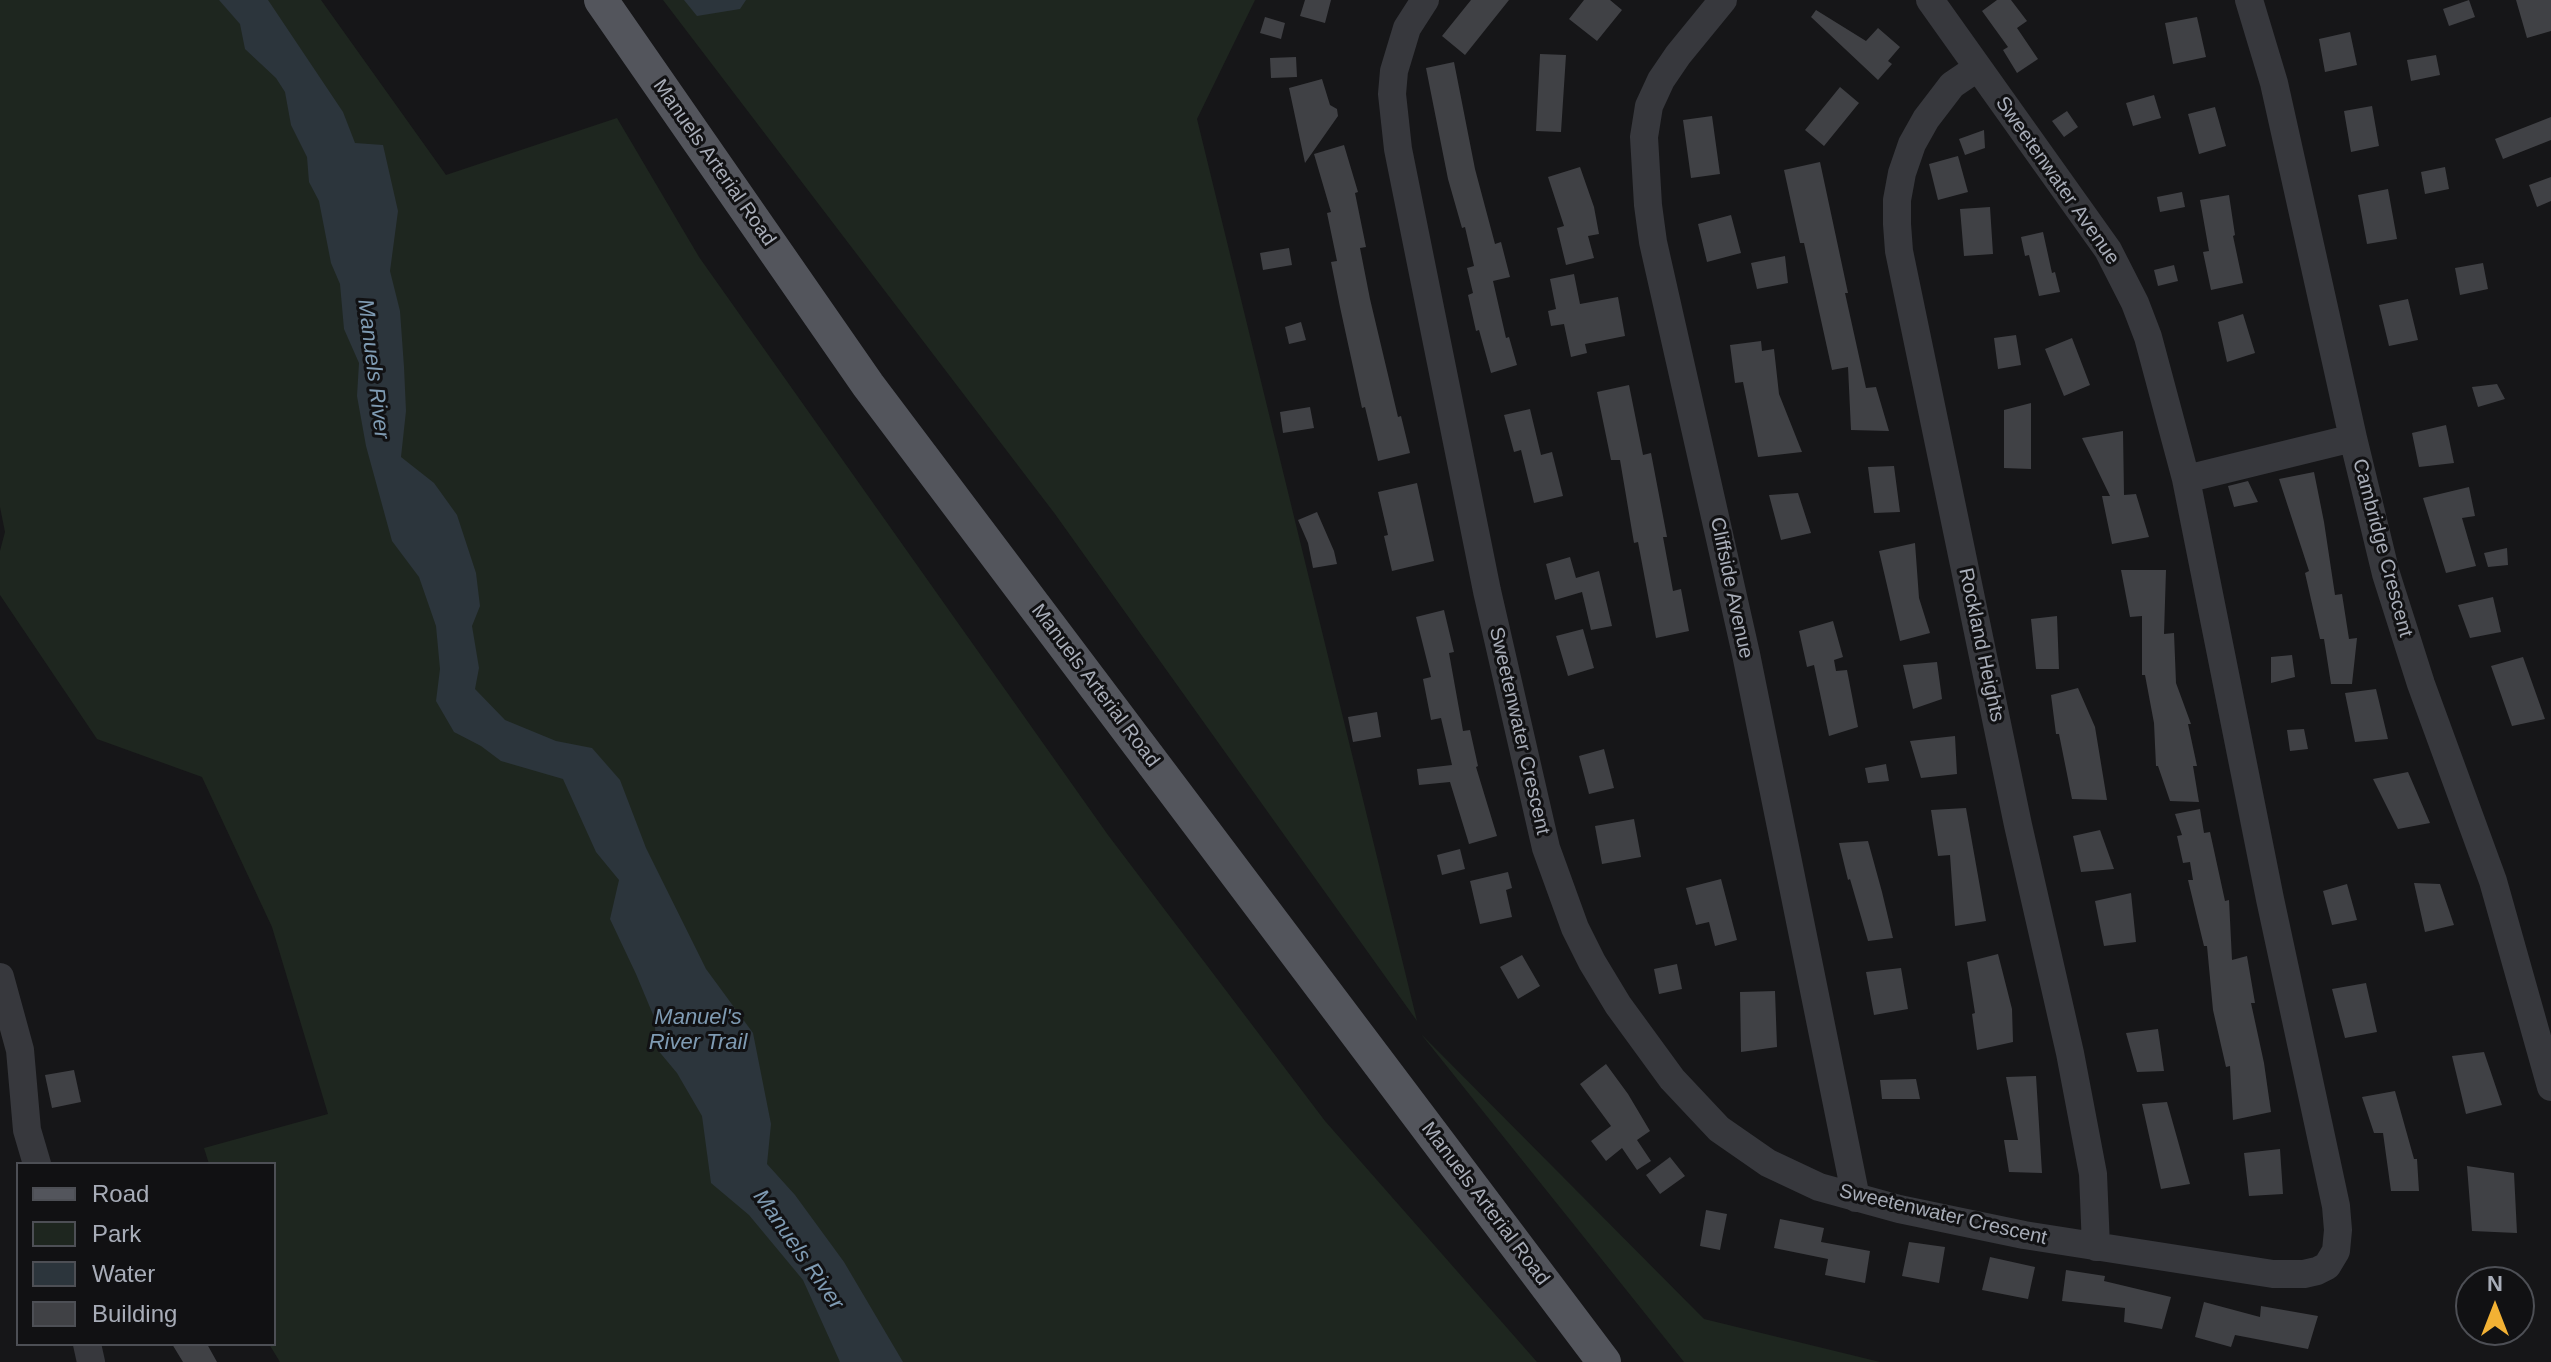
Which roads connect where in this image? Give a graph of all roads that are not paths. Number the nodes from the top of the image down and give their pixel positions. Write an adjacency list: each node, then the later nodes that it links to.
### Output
1 (601, 0): 15 (main road, Manuels Arterial Road)
2 (1425, 0): 13 (street, Sweetenwater Crescent)
3 (1723, 0): 13 (street, Cliffside Avenue)
4 (1930, 0): 6 (street, Sweetenwater Avenue)
5 (2249, 0): 7 (street, Cambridge Crescent)
6 (1977, 68): 8 (street, Sweetenwater Avenue); 14 (street, Rockland Heights)
7 (2353, 438): 8 (street); 11 (street, Cambridge Crescent)
8 (2186, 479): 9 (street, Sweetenwater Avenue)
9 (2203, 562): 14 (street, Sweetenwater Crescent)
10 (0, 977): 12 (street)
11 (2551, 1087)
12 (36, 1162)
13 (1856, 1198): 14 (street, Sweetenwater Crescent)
14 (2096, 1247)
15 (1604, 1362)

